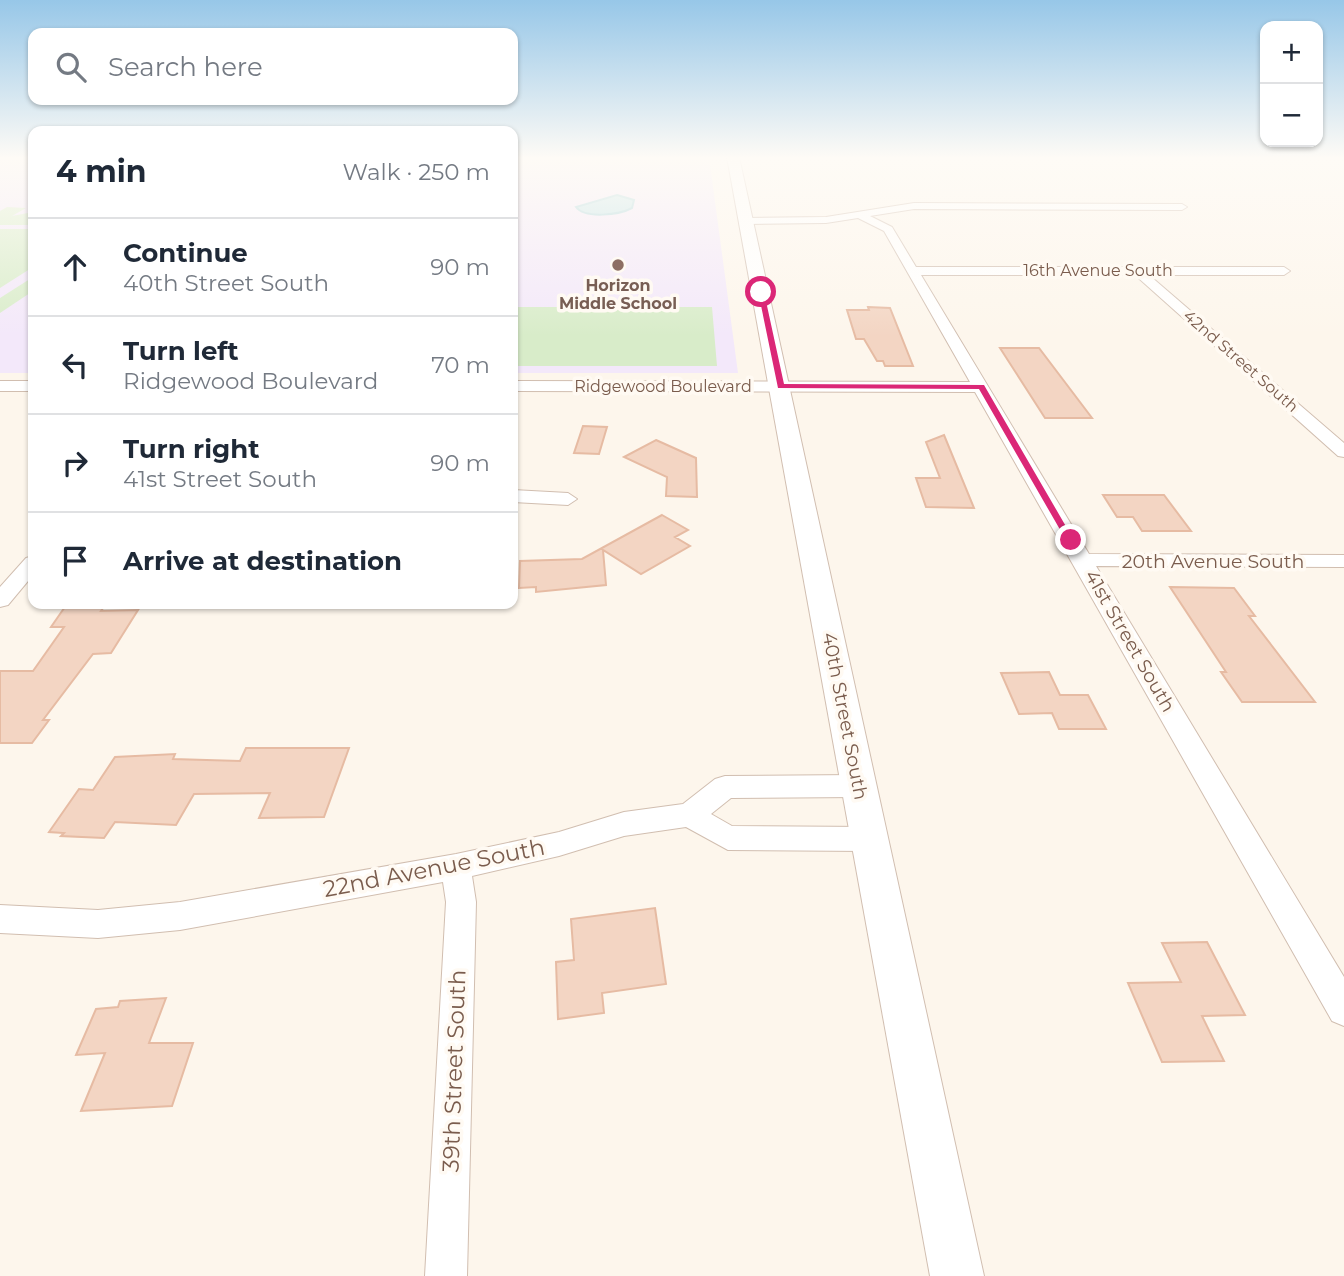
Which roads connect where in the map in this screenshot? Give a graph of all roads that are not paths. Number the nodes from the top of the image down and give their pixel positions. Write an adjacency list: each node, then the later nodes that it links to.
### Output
1 (744, 217): 4 (street, 40th Street South)
2 (849, 217): 4 (street)
3 (863, 217): 6 (street, 41st Street South)
4 (745, 221): 11 (street, 40th Street South)
5 (1137, 270): 6 (street, 16th Avenue South); 7 (street, 16th Avenue South); 13 (street, 42nd Street South)
6 (912, 271): 12 (street, 41st Street South)
7 (1284, 271)
8 (0, 386): 9 (street)
9 (28, 386)
10 (518, 386): 11 (street, Ridgewood Boulevard)
11 (780, 386): 12 (street, Ridgewood Boulevard); 20 (street, 40th Street South)
12 (981, 387): 16 (street, 41st Street South)
13 (1344, 452)
14 (518, 496): 15 (street)
15 (568, 499)
16 (1083, 560): 17 (street, 20th Avenue South); 25 (street, 41st Street South)
17 (1344, 561)
18 (28, 568): 19 (street)
19 (0, 600)
20 (858, 786): 21 (street); 22 (street, 40th Street South)
21 (690, 815): 22 (street); 23 (street, 22nd Avenue South)
22 (869, 839): 27 (street, 40th Street South)
23 (456, 867): 24 (street, 22nd Avenue South); 26 (street, 39th Street South)
24 (0, 919)
25 (1344, 1009)
26 (446, 1276)
27 (957, 1276)

